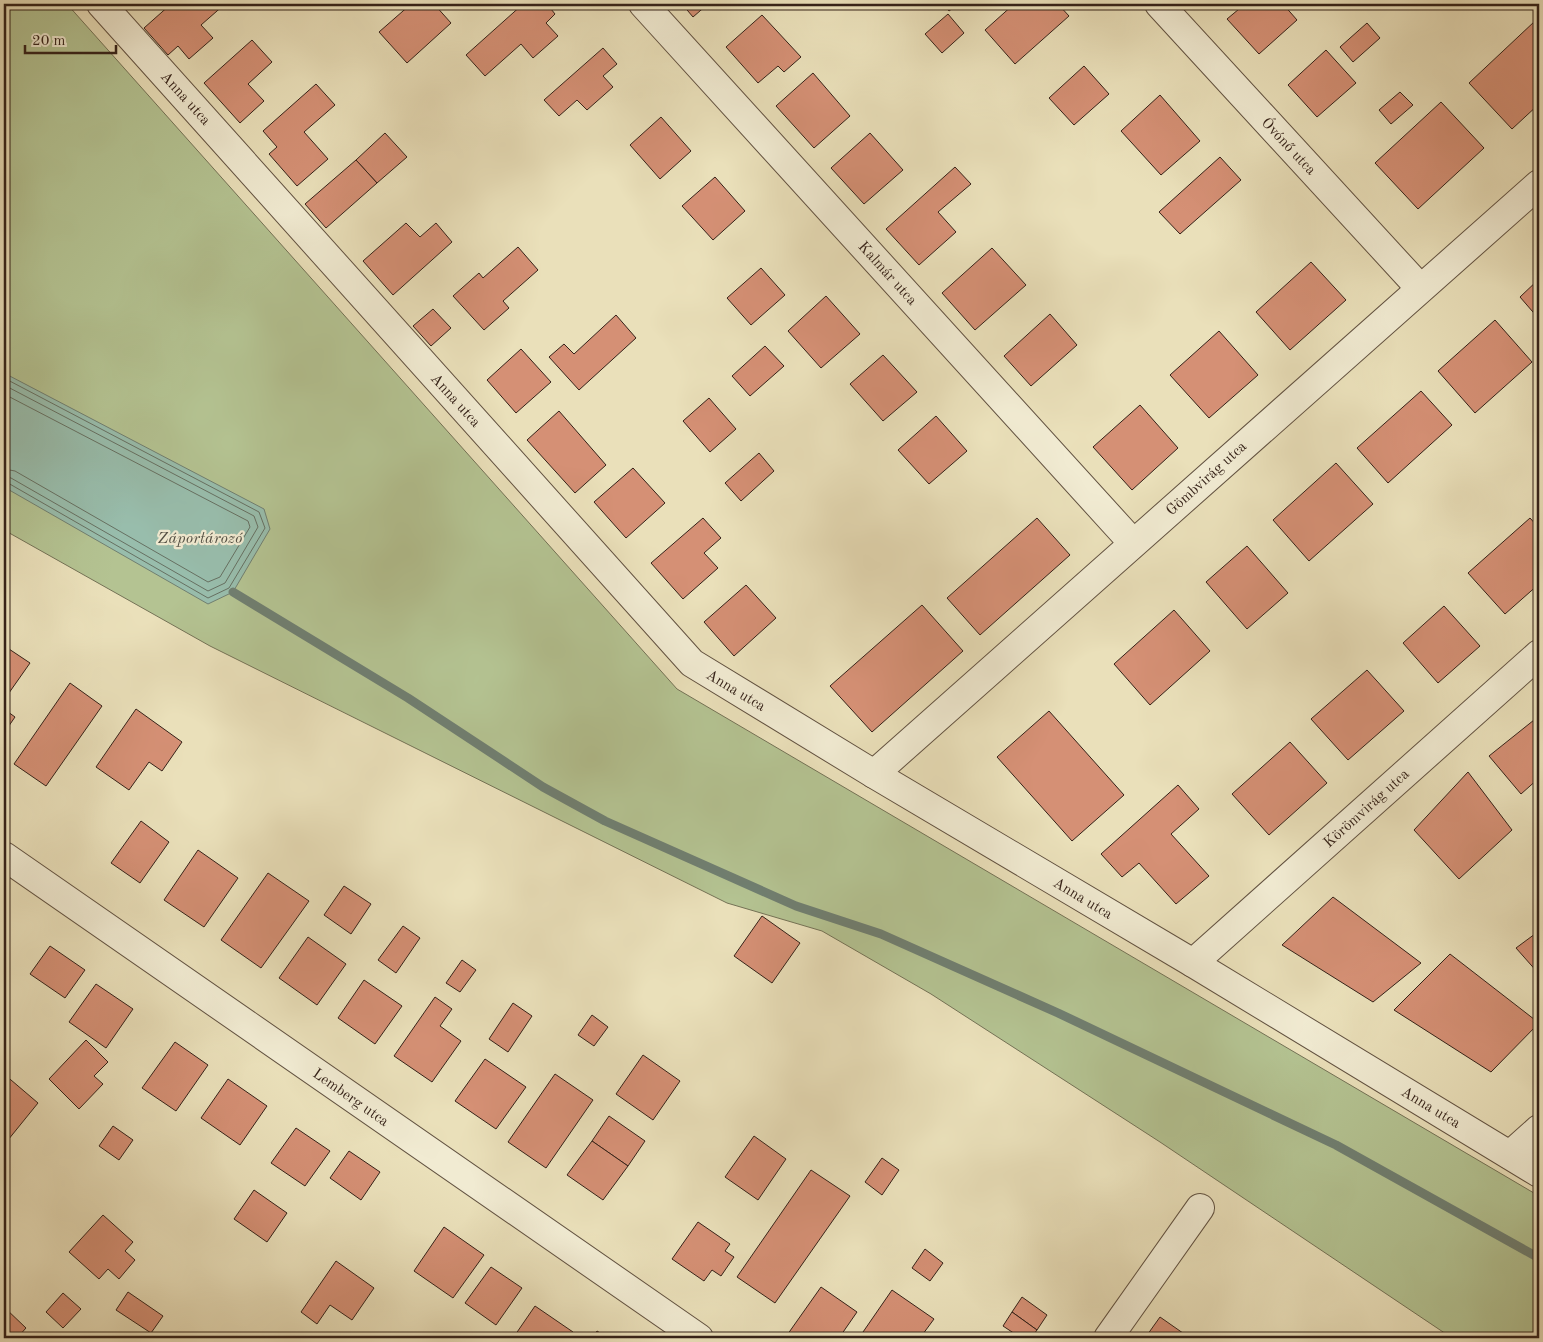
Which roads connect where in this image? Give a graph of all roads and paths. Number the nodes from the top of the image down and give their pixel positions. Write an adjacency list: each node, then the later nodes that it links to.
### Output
1 (102, 4): 8 (street, Anna utca)
2 (643, 4): 6 (street, Kalmár utca)
3 (1158, 4): 5 (street, Óvónő utca)
4 (1539, 184): 5 (street, Gömbvirág utca)
5 (1420, 288): 6 (street, Gömbvirág utca)
6 (1134, 543): 8 (street, Gömbvirág utca)
7 (1539, 654): 10 (street, Körömvirág utca)
8 (874, 774): 10 (street, Anna utca)
9 (4, 856): 15 (street, Lemberg utca)
10 (1192, 963): 12 (street, Anna utca)
11 (1539, 1128): 12 (street)
12 (1510, 1155): 13 (street, Anna utca)
13 (1539, 1173)
14 (1200, 1208): 16 (street)
15 (699, 1338)
16 (1108, 1338)

